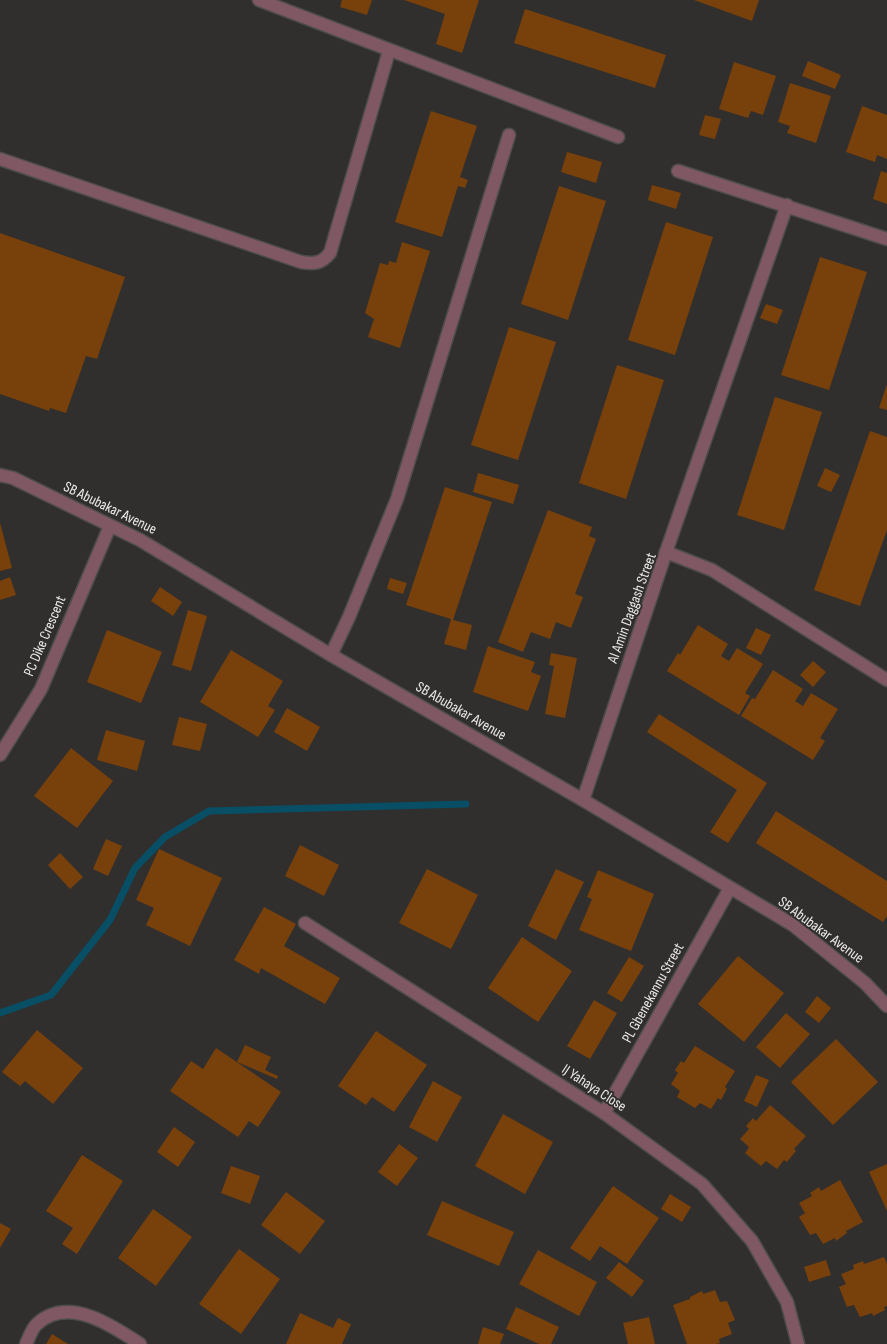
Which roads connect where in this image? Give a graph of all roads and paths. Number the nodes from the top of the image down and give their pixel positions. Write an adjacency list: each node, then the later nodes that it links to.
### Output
1 (259, 0): 2 (street)
2 (389, 51): 4 (street); 5 (street)
3 (509, 135): 12 (street)
4 (618, 136)
5 (0, 159)
6 (678, 171): 7 (street)
7 (787, 205): 8 (street); 11 (street)
8 (887, 239)
9 (0, 475): 10 (street, SB Abubakar Avenue)
10 (110, 526): 12 (street, SB Abubakar Avenue); 14 (street, PC Dike Crescent)
11 (666, 552): 13 (street, Al Amin Daggash Street); 15 (street, Al Amin Daggash Street)
12 (331, 655): 15 (street, SB Abubakar Avenue)
13 (887, 678)
14 (0, 755)
15 (583, 800): 16 (street, SB Abubakar Avenue)
16 (730, 888): 18 (street, SB Abubakar Avenue); 19 (street, PL Gbenekannu Street)
17 (305, 923): 19 (street, IJ Yahaya Close)
18 (887, 1006)
19 (604, 1113): 22 (street, IJ Yahaya Close)
20 (26, 1344): 21 (street)
21 (140, 1344)
22 (798, 1344)

